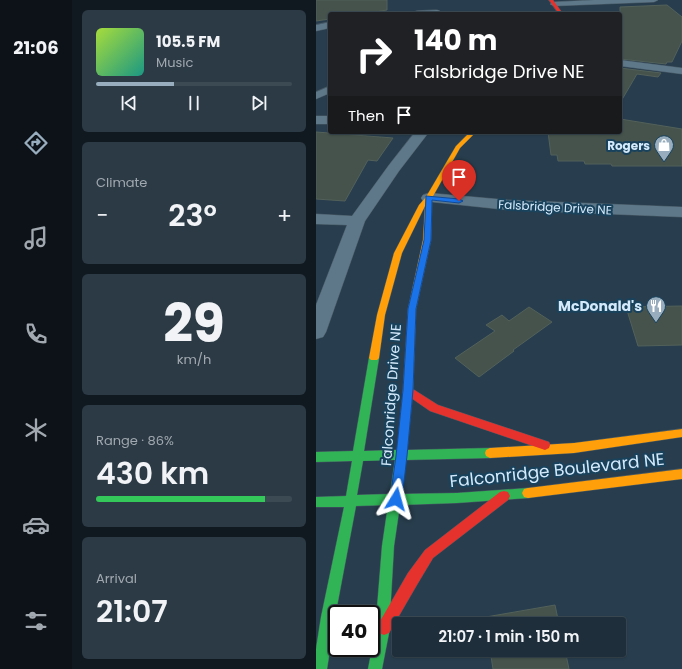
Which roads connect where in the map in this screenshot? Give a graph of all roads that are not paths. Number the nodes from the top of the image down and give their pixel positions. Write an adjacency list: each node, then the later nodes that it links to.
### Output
1 (654, 0): 2 (street)
2 (552, 2): 3 (street)
3 (560, 12)
4 (328, 25): 5 (street)
5 (316, 28)
6 (622, 63): 7 (street)
7 (682, 71)
8 (328, 90): 9 (street)
9 (316, 96)
10 (316, 120): 11 (street)
11 (328, 120)
12 (420, 134): 17 (street)
13 (470, 134): 14 (street, Falconridge Drive NE)
14 (429, 198): 15 (street, Falsbridge Drive NE); 19 (street, Falconridge Drive NE); 22 (street, Falconridge Drive NE)
15 (682, 212)
16 (316, 219): 17 (street)
17 (356, 221): 18 (street)
18 (316, 332)
19 (408, 390): 21 (street); 23 (street, Falconridge Drive NE)
20 (682, 433): 21 (street, Falconridge Boulevard NE)
21 (559, 449): 23 (street, Falconridge Boulevard NE)
22 (358, 455): 23 (street, Falconridge Boulevard NE); 24 (street, Falconridge Boulevard NE); 27 (street, Falconridge Drive NE)
23 (402, 456): 28 (street, Falconridge Drive NE)
24 (316, 457)
25 (682, 474): 26 (street, Falconridge Boulevard NE)
26 (504, 496): 28 (street, Falconridge Boulevard NE); 33 (street)
27 (351, 499): 28 (street, Falconridge Boulevard NE); 29 (street, Falconridge Boulevard NE); 30 (street, Falconridge Drive NE)
28 (396, 499): 33 (street, Falconridge Drive NE)
29 (316, 502)
30 (330, 605)
31 (320, 609): 32 (street)
32 (328, 617): 34 (street, Falconridge Drive NE)
33 (382, 633): 35 (street)
34 (320, 669)
35 (375, 669)

